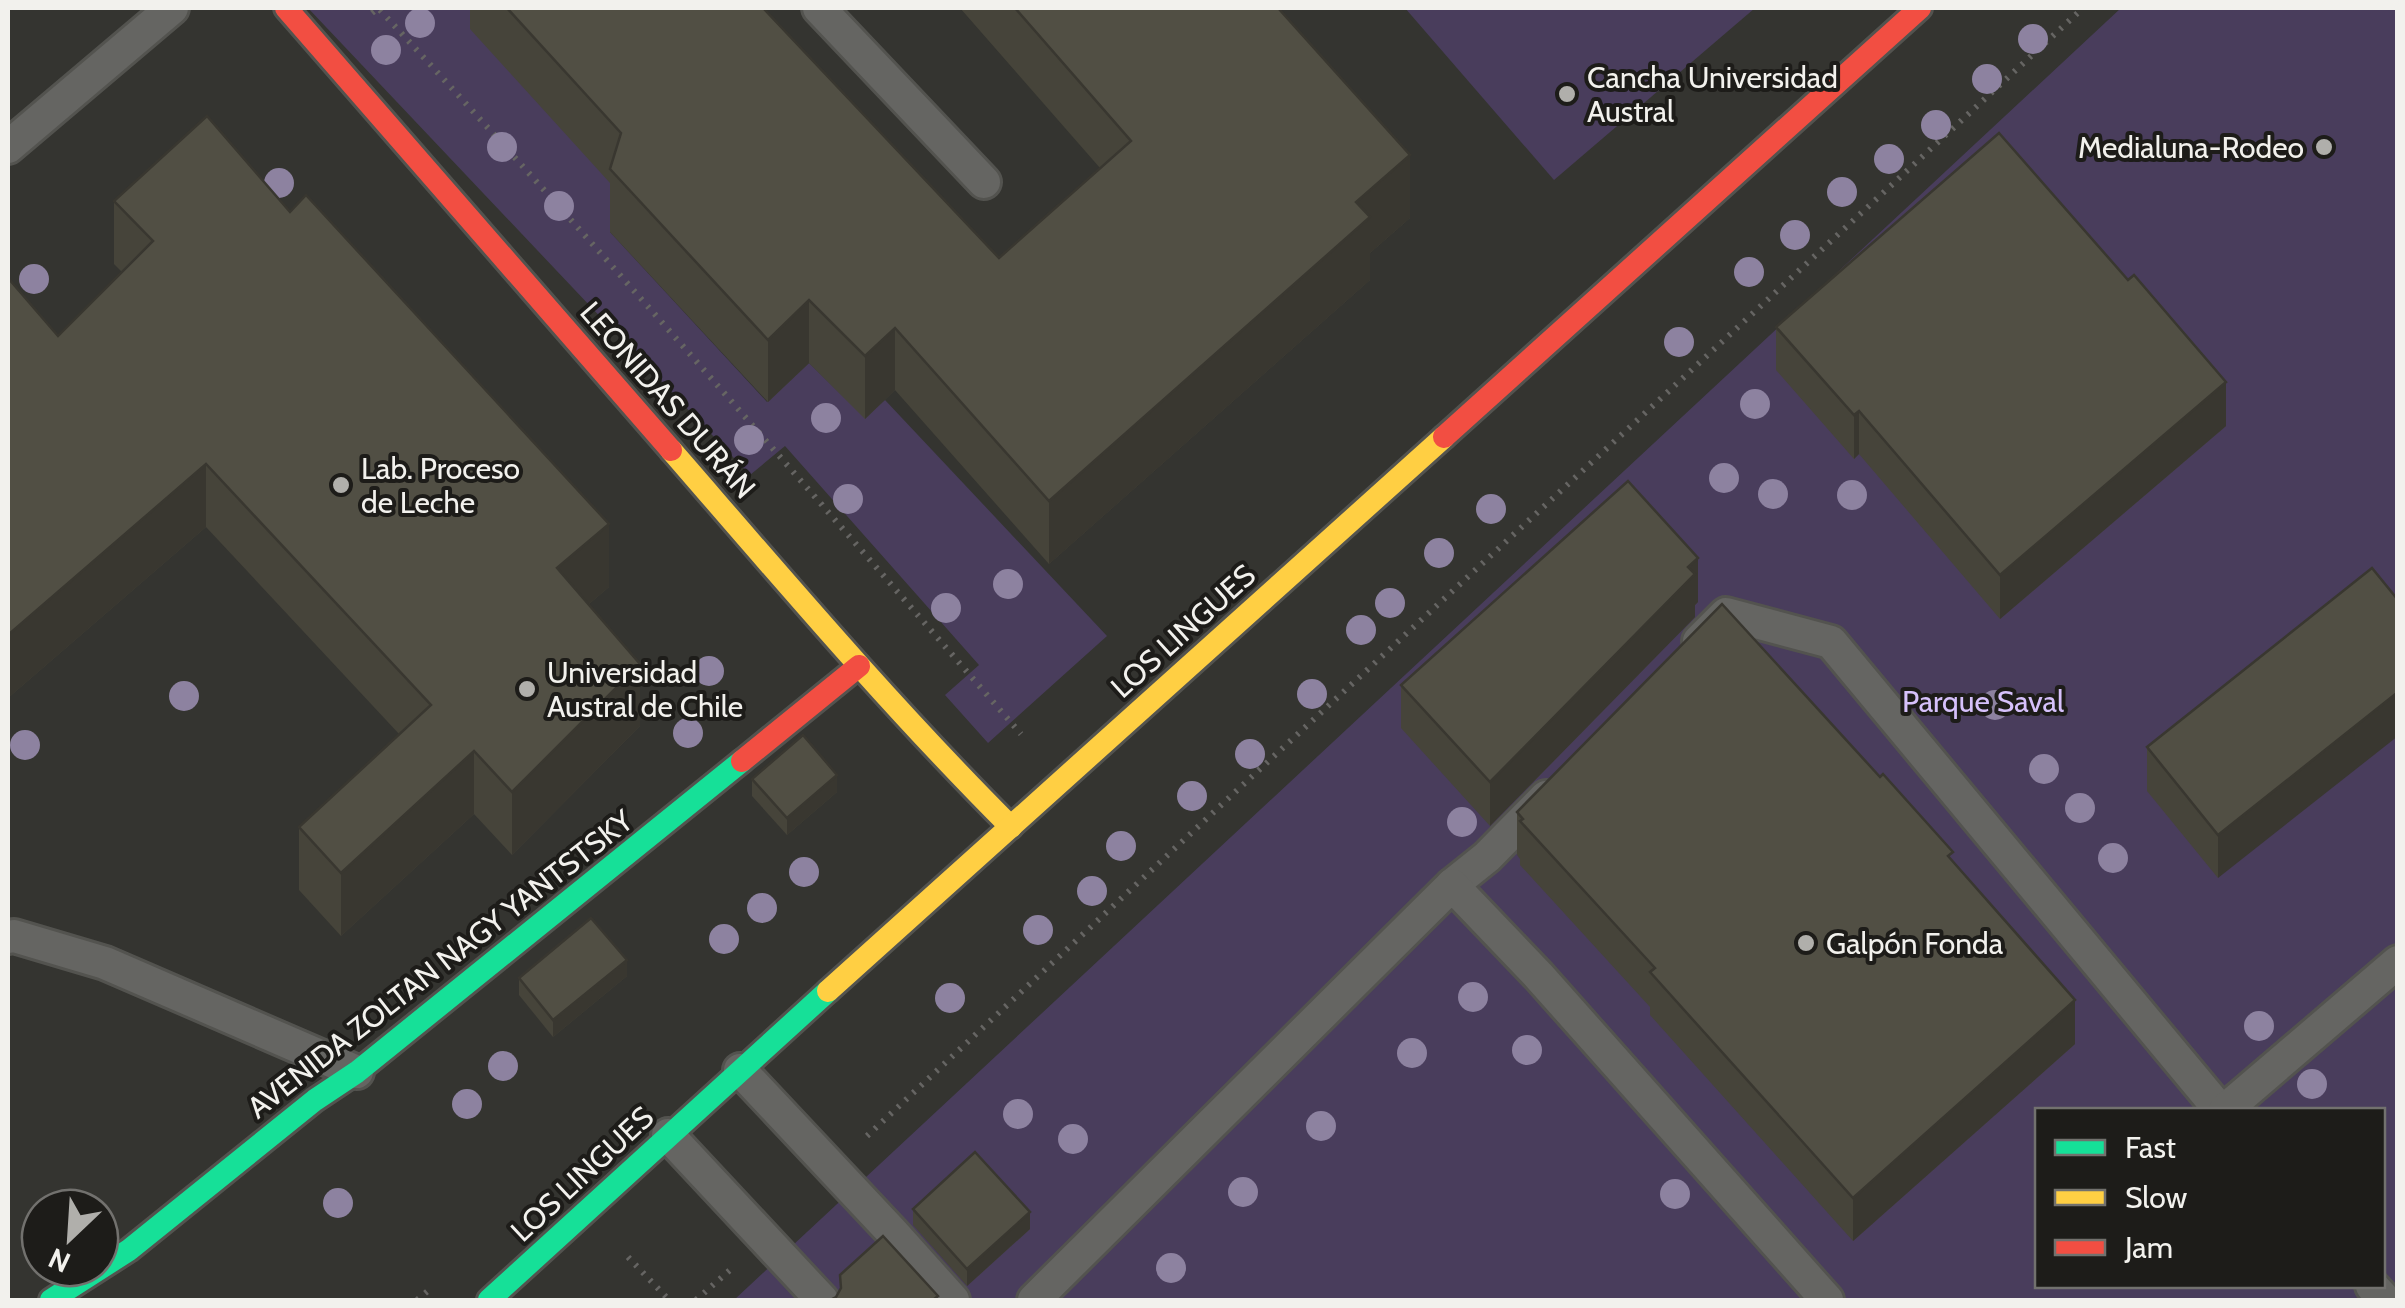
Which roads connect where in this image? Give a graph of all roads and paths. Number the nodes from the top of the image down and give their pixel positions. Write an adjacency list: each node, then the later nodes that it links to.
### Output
1 (172, 8): 8 (lane)
2 (286, 8): 7 (street, LEONIDAS DURÁN)
3 (378, 8): 7 (path); 12 (path)
4 (819, 8): 9 (lane)
5 (1920, 8): 14 (street, LOS LINGUES)
6 (2083, 8): 23 (path)
7 (325, 53): 10 (street, LEONIDAS DURÁN)
8 (8, 146)
9 (984, 182)
10 (859, 666): 14 (street, LEONIDAS DURÁN); 19 (street, AVENIDA ZOLTAN NAGY YANTSTSKY)
11 (1673, 668): 20 (lane)
12 (1025, 740)
13 (1567, 776): 15 (lane)
14 (1011, 826): 18 (street, LOS LINGUES)
15 (1452, 885): 30 (lane); 31 (lane)
16 (8, 937): 19 (lane)
17 (2398, 962): 21 (lane)
18 (740, 1070): 22 (street, LOS LINGUES); 23 (lane)
19 (358, 1072): 25 (street, AVENIDA ZOLTAN NAGY YANTSTSKY)
20 (2220, 1108)
21 (2224, 1108)
22 (668, 1135): 24 (lane); 26 (street, LOS LINGUES)
23 (831, 1170): 29 (lane)
24 (764, 1239): 27 (path); 28 (lane)
25 (51, 1300)
26 (488, 1300)
27 (696, 1300)
28 (822, 1300)
29 (952, 1300)
30 (1034, 1300)
31 (1827, 1300)

